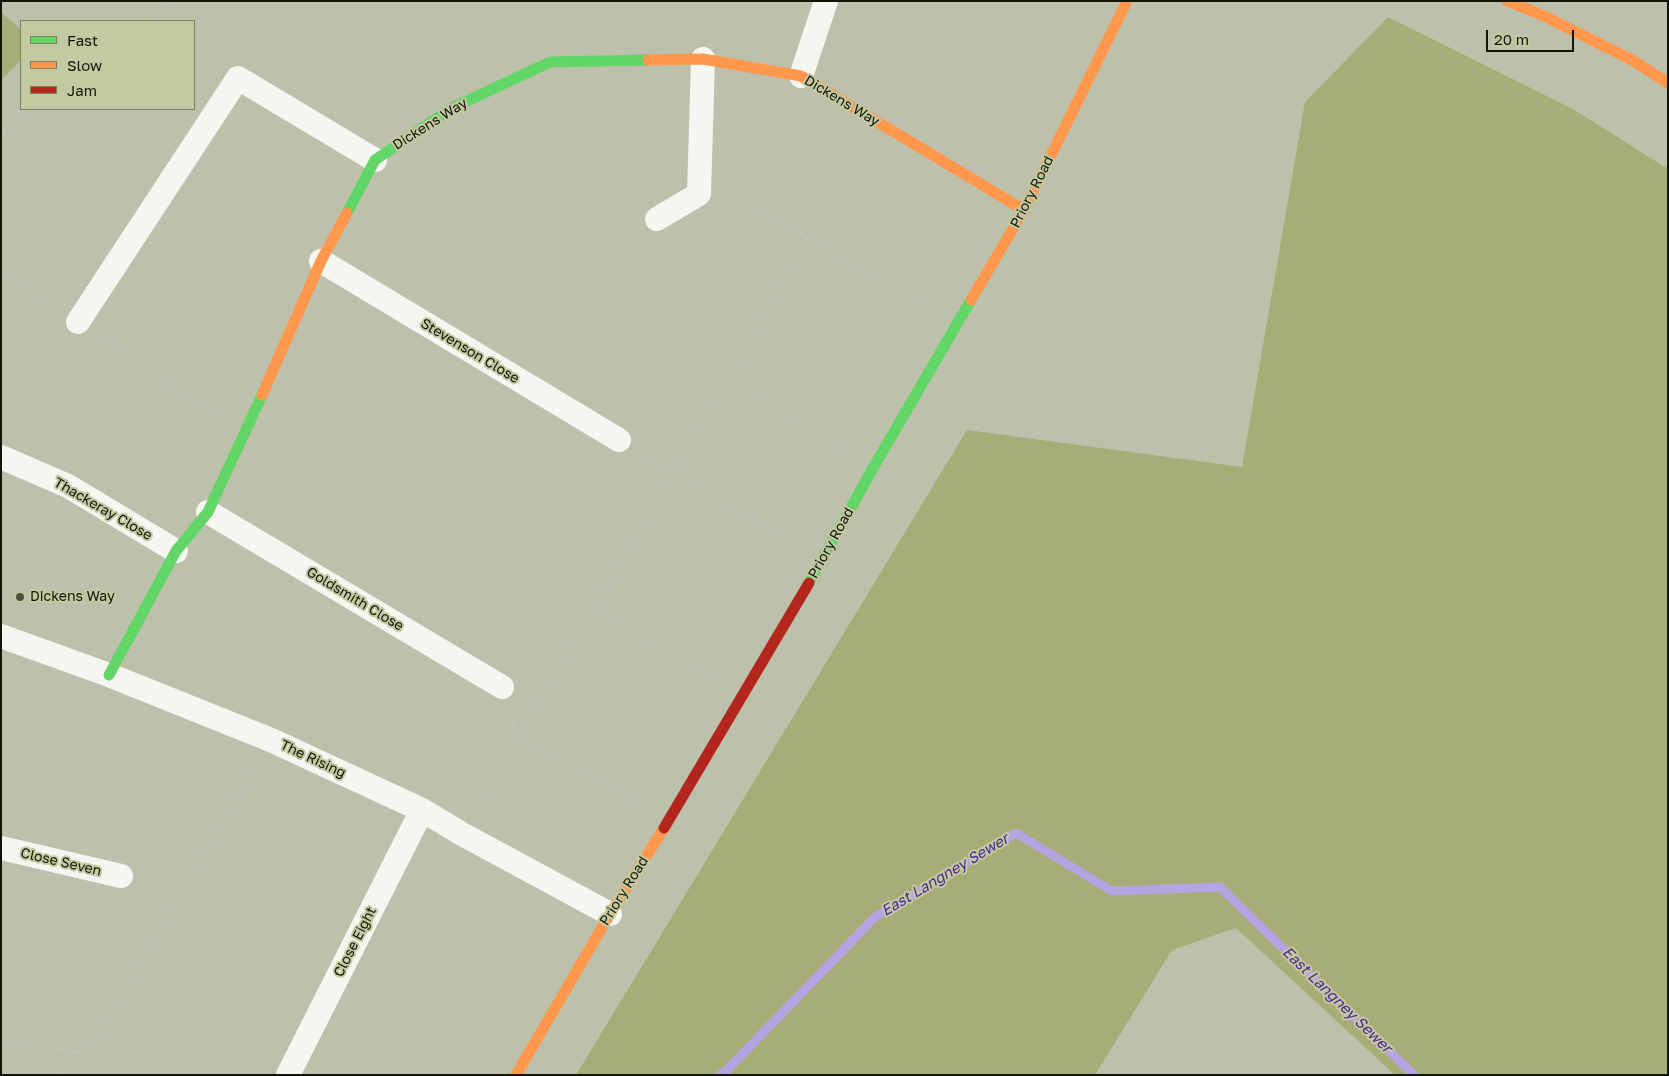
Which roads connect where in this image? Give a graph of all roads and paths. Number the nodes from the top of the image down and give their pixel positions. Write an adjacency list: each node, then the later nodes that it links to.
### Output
1 (162, 1): 5 (path)
2 (826, 1): 7 (street)
3 (1127, 1): 13 (street, Priory Road)
4 (1507, 1): 8 (street)
5 (158, 20)
6 (703, 59): 7 (street, Dickens Way); 11 (street, Dickens Way); 12 (street)
7 (800, 76): 13 (street, Dickens Way)
8 (1668, 83)
9 (28, 110): 10 (path)
10 (1, 134)
11 (375, 160): 16 (street, Dickens Way); 18 (street)
12 (699, 194): 14 (street); 15 (path)
13 (1024, 210): 19 (street, Priory Road)
14 (658, 219)
15 (806, 238): 19 (path); 20 (path)
16 (321, 261): 21 (street, Dickens Way); 22 (street, Stevenson Close)
17 (1, 271): 18 (path)
18 (78, 322): 21 (path)
19 (958, 323): 24 (street, Priory Road)
20 (730, 379): 24 (path); 25 (path)
21 (244, 434): 26 (street, Dickens Way)
22 (619, 440): 25 (path)
23 (1, 457): 27 (street, Thackeray Close)
24 (873, 468): 28 (street, Priory Road)
25 (674, 474): 28 (path); 29 (path)
26 (208, 512): 27 (street, Dickens Way); 32 (street, Goldsmith Close)
27 (176, 551): 31 (street, Dickens Way)
28 (821, 562): 33 (street, Priory Road)
29 (592, 610): 33 (path); 34 (path)
30 (1, 636): 31 (street, The Rising)
31 (109, 675): 35 (street, The Rising)
32 (502, 687): 34 (path)
33 (741, 695): 37 (street, Priory Road)
34 (517, 737): 37 (path); 38 (path)
35 (271, 740): 36 (street, The Rising); 43 (path)
36 (422, 810): 38 (street, The Rising); 45 (street, Close Eight)
37 (669, 820): 41 (street, Priory Road)
38 (462, 834): 41 (street, The Rising)
39 (1, 848): 40 (street, Close Seven)
40 (121, 876)
41 (610, 914): 46 (street, Priory Road)
42 (1, 1043): 43 (path)
43 (76, 1051): 44 (path)
44 (61, 1075)
45 (288, 1075)
46 (516, 1075)

